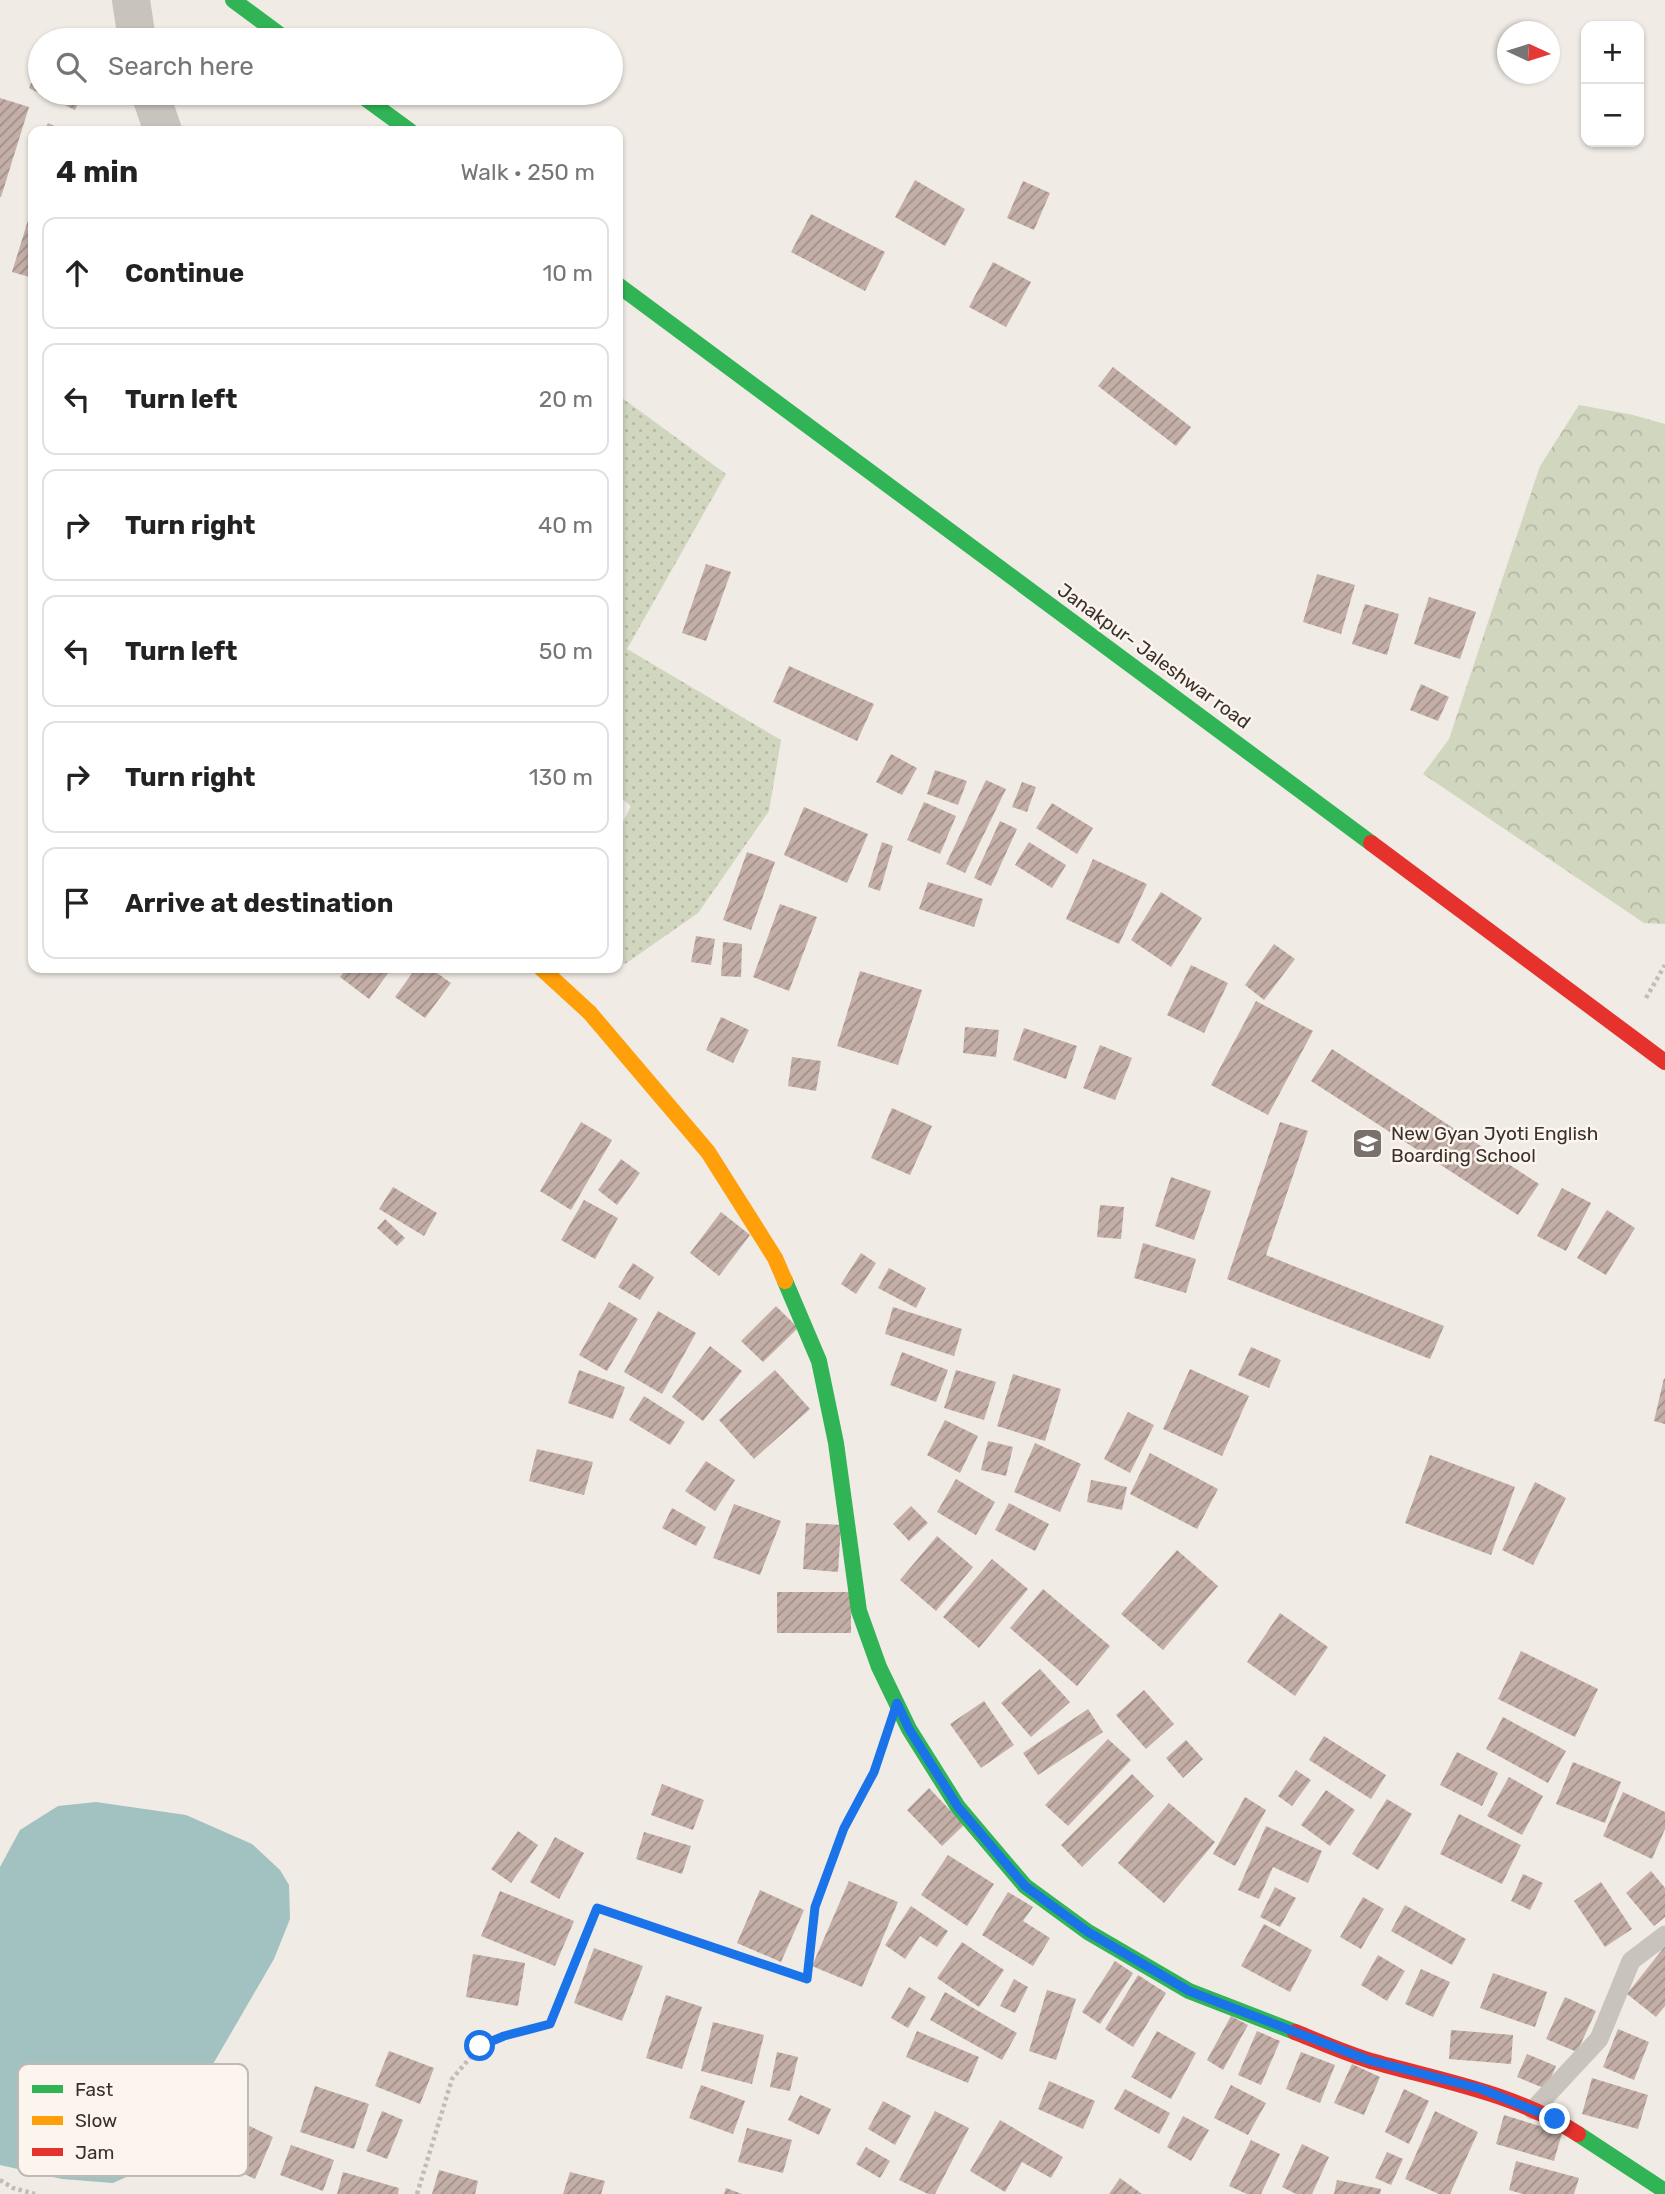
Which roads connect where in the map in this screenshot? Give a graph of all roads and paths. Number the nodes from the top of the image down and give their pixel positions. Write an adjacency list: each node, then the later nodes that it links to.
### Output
1 (131, 0): 3 (street)
2 (233, 0): 4 (main road)
3 (135, 28)
4 (271, 28)
5 (154, 105): 7 (street)
6 (374, 105): 8 (main road)
7 (161, 126)
8 (403, 126)
9 (623, 289): 11 (main road, Janakpur- Jaleshwar road)
10 (546, 973): 12 (main road)
11 (1665, 1062)
12 (897, 1703): 14 (main road); 18 (path)
13 (1665, 1934): 14 (lane)
14 (1533, 2110): 16 (main road)
15 (0, 2180): 17 (path)
16 (1665, 2190)
17 (35, 2194)
18 (417, 2194)

